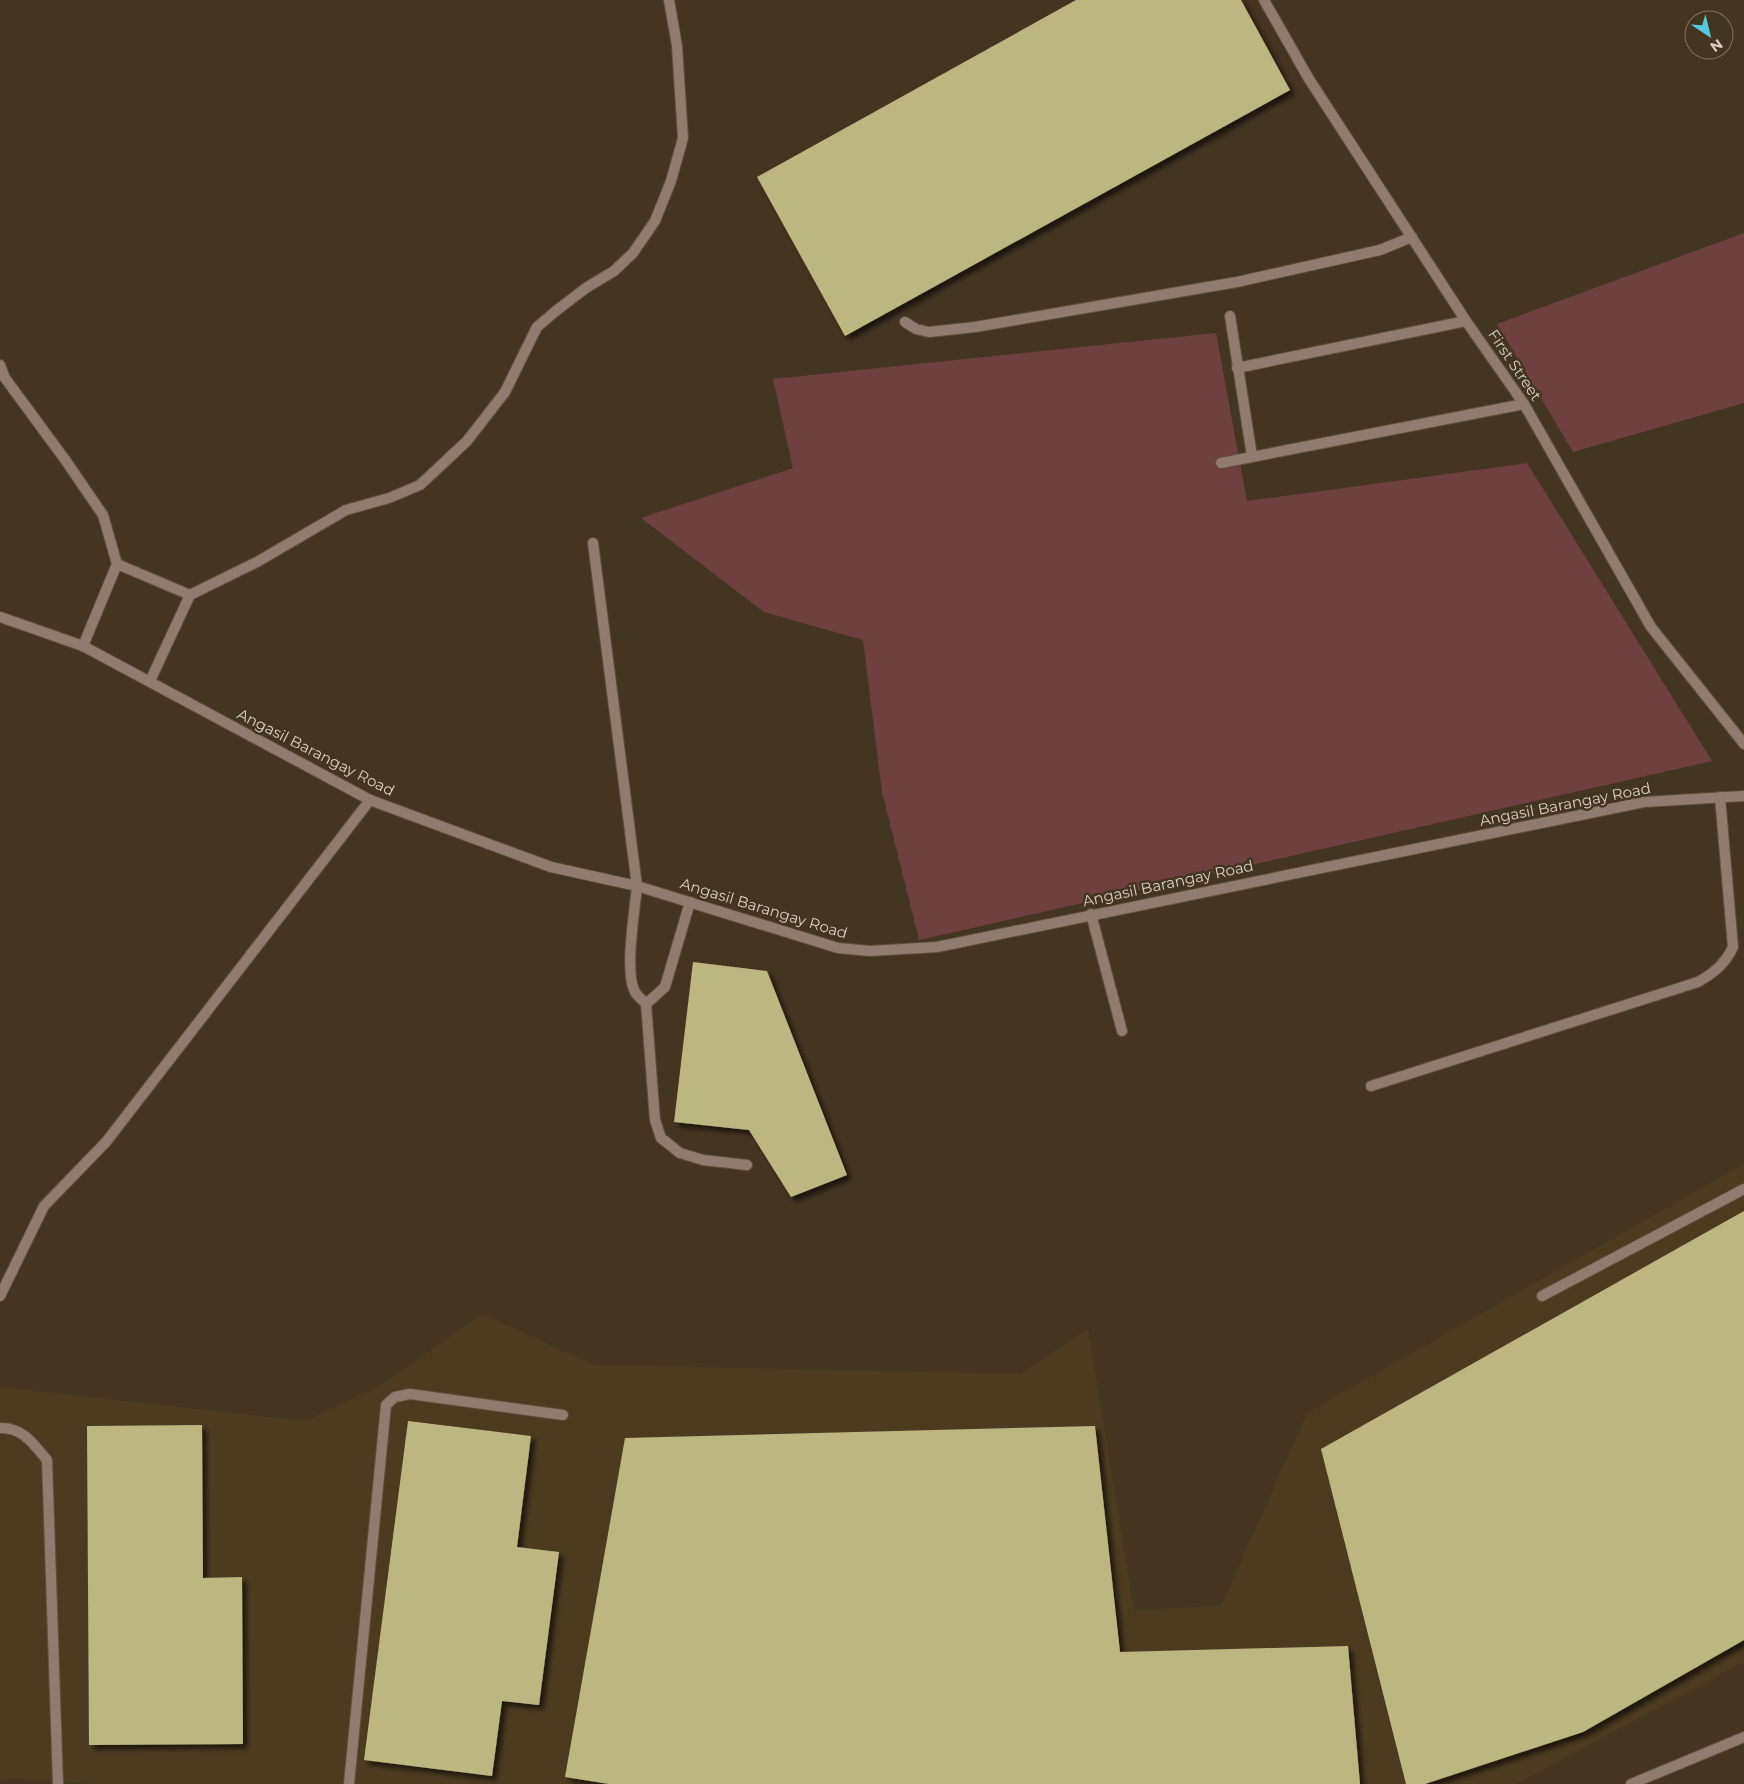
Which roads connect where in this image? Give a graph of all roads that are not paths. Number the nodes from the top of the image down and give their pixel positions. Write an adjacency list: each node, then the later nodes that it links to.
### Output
1 (669, 0): 14 (street)
2 (1264, 0): 3 (street, First Street)
3 (1412, 237): 5 (street, First Street); 6 (street)
4 (1230, 316): 8 (street)
5 (1466, 321): 8 (street); 9 (street, First Street)
6 (905, 322)
7 (0, 366): 13 (street)
8 (1237, 368): 10 (street)
9 (1524, 404): 10 (street); 18 (street, First Street)
10 (1252, 456): 11 (street)
11 (1221, 463)
12 (593, 543): 22 (street)
13 (117, 564): 14 (street); 16 (street)
14 (190, 595): 17 (street)
15 (0, 617): 16 (street, Angasil Barangay Road)
16 (83, 646): 17 (street, Angasil Barangay Road)
17 (150, 681): 21 (street, Angasil Barangay Road)
18 (1744, 744)
19 (1744, 796): 20 (street, Angasil Barangay Road)
20 (1720, 797): 24 (street, Angasil Barangay Road); 27 (street)
21 (370, 800): 22 (street, Angasil Barangay Road); 30 (street)
22 (637, 886): 23 (street, Angasil Barangay Road); 25 (street)
23 (690, 902): 24 (street, Angasil Barangay Road); 25 (street)
24 (1091, 914): 26 (street)
25 (646, 1004): 28 (street)
26 (1122, 1031)
27 (1371, 1086)
28 (747, 1165)
29 (1744, 1189): 31 (street)
30 (0, 1296)
31 (1542, 1296)
32 (563, 1414): 36 (street)
33 (0, 1428): 35 (street)
34 (1744, 1737): 37 (street)
35 (58, 1784)
36 (349, 1784)
37 (1631, 1784)

